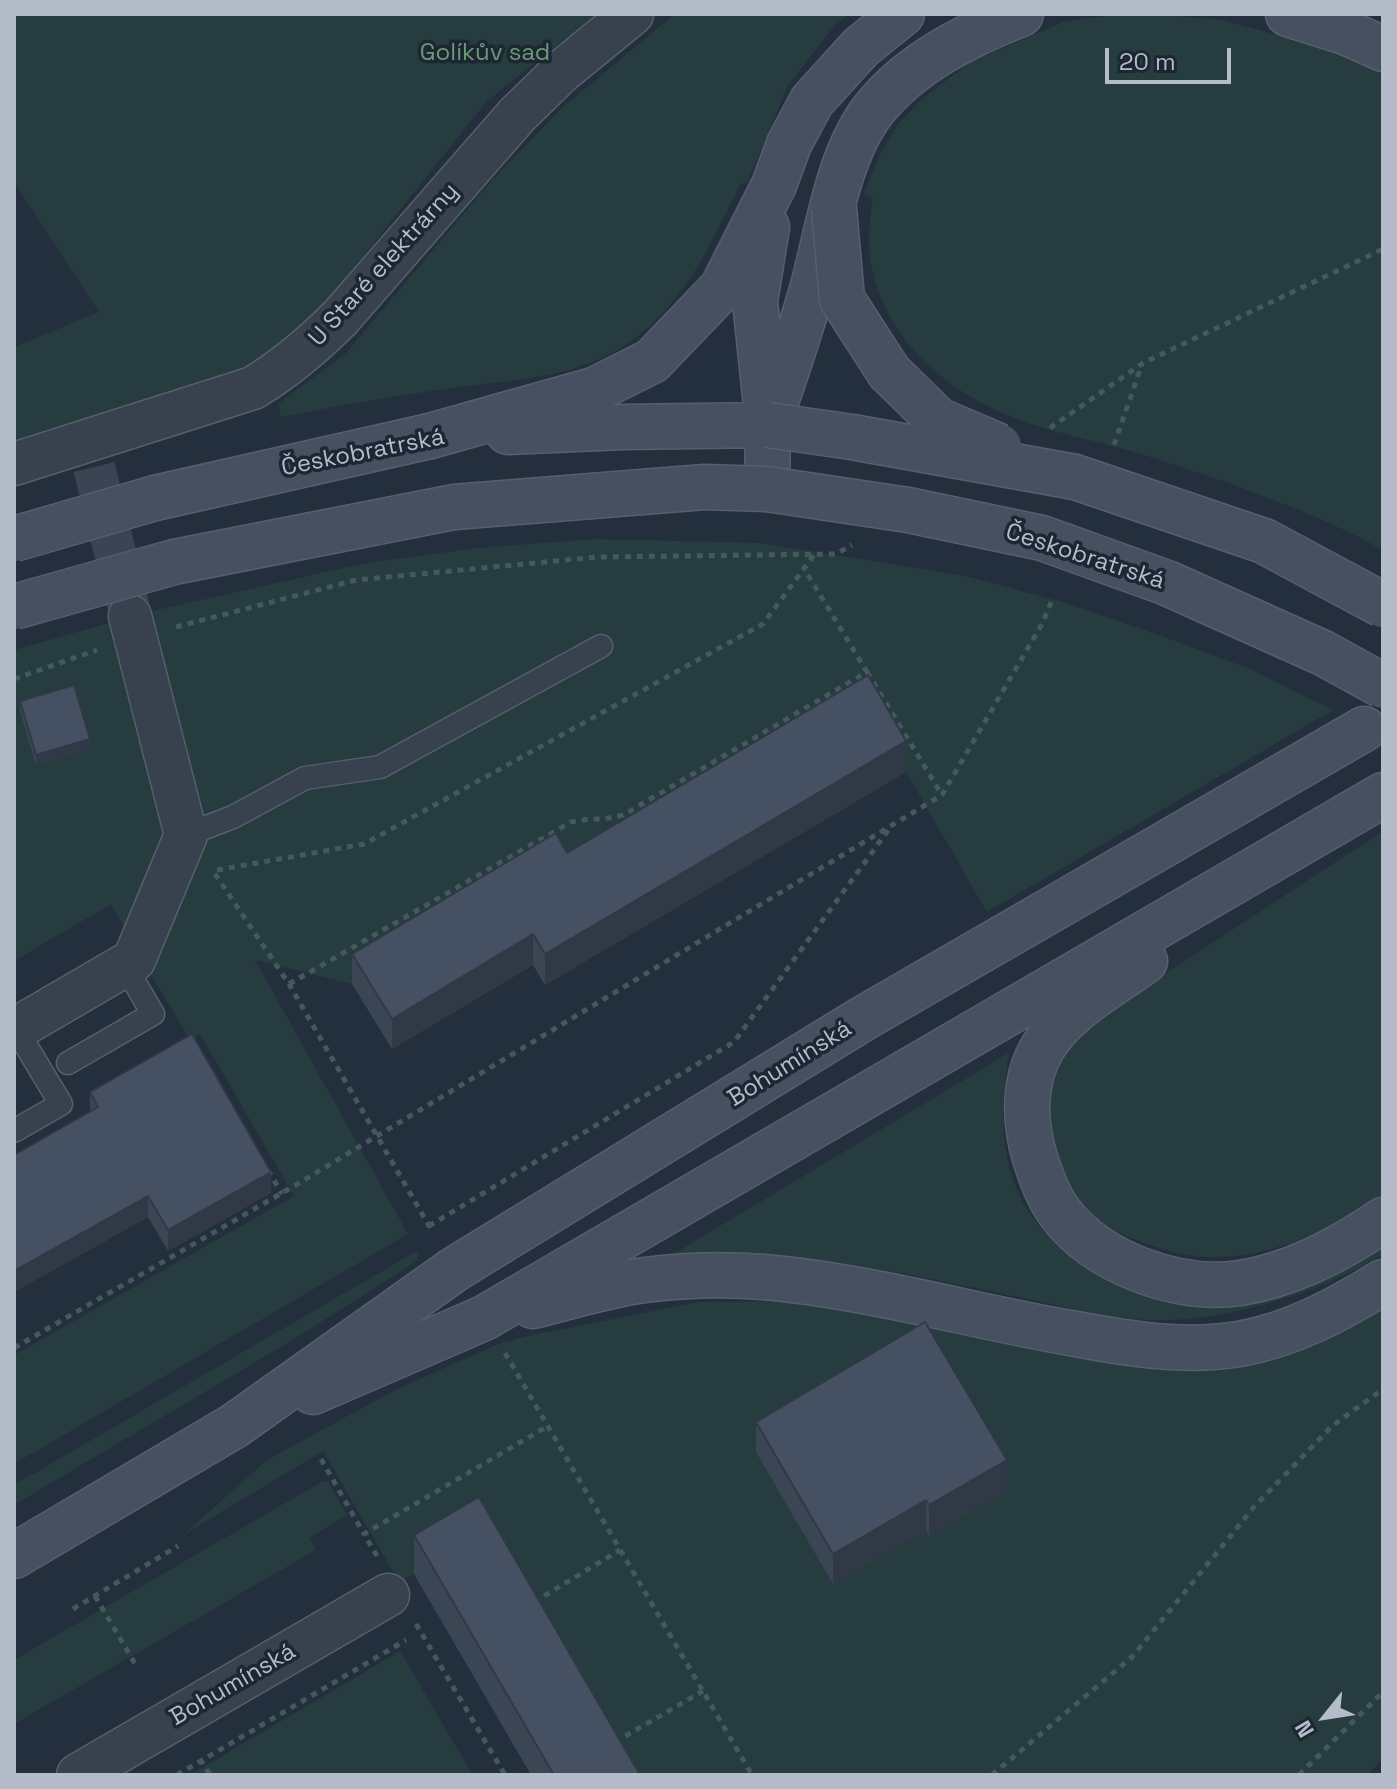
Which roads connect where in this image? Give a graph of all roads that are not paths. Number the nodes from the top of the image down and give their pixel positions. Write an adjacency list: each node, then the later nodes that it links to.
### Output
1 (632, 14): 10 (street, U Staré elektrárny)
2 (902, 14): 6 (main road)
3 (1021, 14): 7 (main road)
4 (1288, 14): 5 (main road)
5 (1383, 49)
6 (774, 185): 8 (main road); 9 (main road)
7 (835, 200): 8 (main road, bridge); 11 (main road, bridge)
8 (768, 425): 9 (main road, Českobratrská); 11 (main road, Českobratrská, bridge); 12 (main road)
9 (430, 436): 13 (main road, Českobratrská, bridge)
10 (14, 464)
11 (1075, 477): 14 (main road, Českobratrská, bridge)
12 (767, 489): 15 (main road, Českobratrská, bridge); 18 (main road, Českobratrská, bridge)
13 (14, 539)
14 (1383, 605)
15 (14, 607)
16 (133, 627): 21 (street)
17 (601, 646): 21 (lane)
18 (1383, 686)
19 (1360, 726): 30 (main road, Bohumínská)
20 (1383, 795): 22 (main road, Bohumínská)
21 (186, 835): 23 (street)
22 (1313, 835): 27 (main road); 29 (main road, Bohumínská)
23 (125, 966): 24 (street); 25 (lane)
24 (15, 1030): 26 (lane)
25 (68, 1063)
26 (14, 1131)
27 (1383, 1220)
28 (1383, 1282): 29 (main road)
29 (484, 1318): 30 (main road, Bohumínská)
30 (234, 1426): 31 (main road, Bohumínská)
31 (14, 1556)
32 (392, 1592): 33 (street, Bohumínská)
33 (78, 1775)

